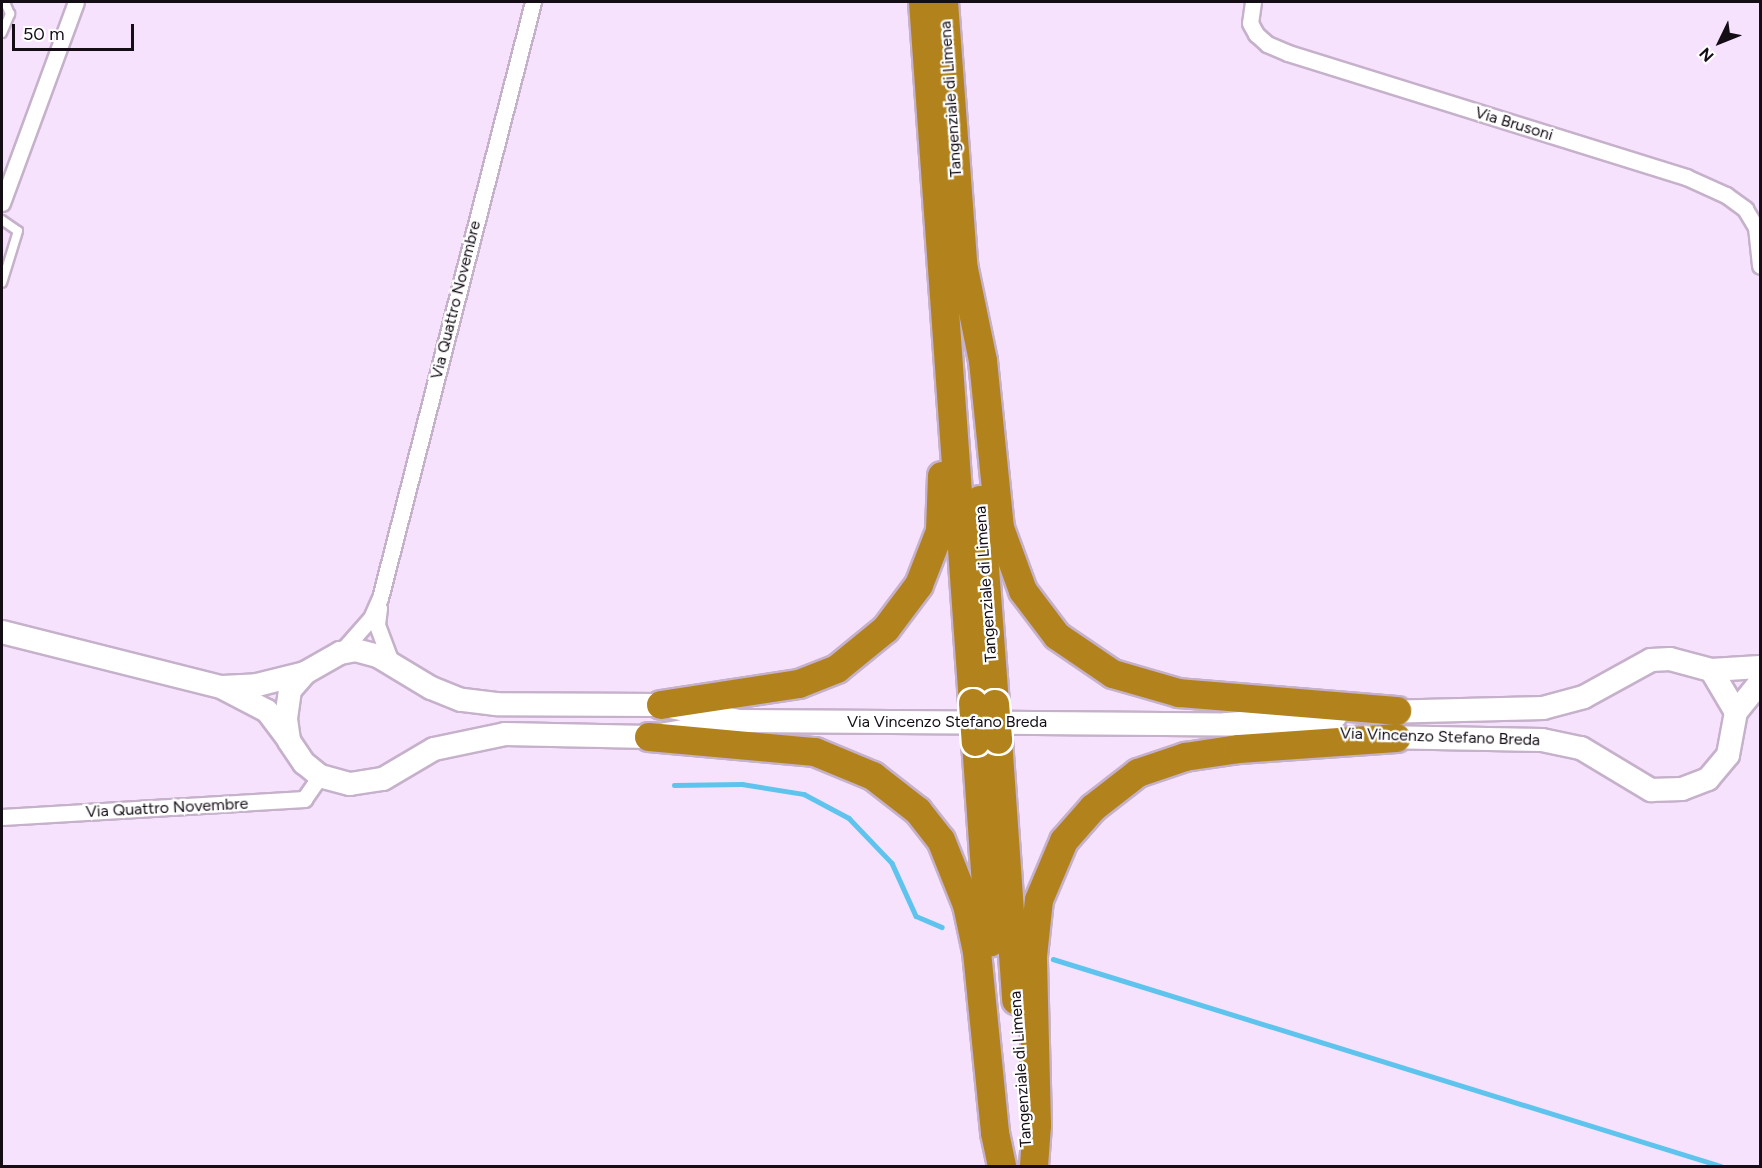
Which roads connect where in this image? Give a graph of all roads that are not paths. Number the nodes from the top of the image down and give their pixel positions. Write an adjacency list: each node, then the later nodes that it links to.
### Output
1 (5, 2): 7 (lane)
2 (76, 2): 8 (street)
3 (533, 2): 14 (street, Via Quattro Novembre)
4 (923, 2): 13 (highway, Tangenziale di Limena)
5 (944, 2): 11 (highway, Tangenziale di Limena)
6 (1253, 2): 10 (street, Via Brusoni)
7 (2, 33)
8 (2, 204)
9 (2, 220): 12 (lane)
10 (1761, 266)
11 (964, 269): 23 (highway, Tangenziale di Limena); 27 (highway)
12 (2, 283)
13 (947, 312): 23 (highway, Tangenziale di Limena); 24 (highway)
14 (380, 598): 16 (street, Via Quattro Novembre); 17 (street, Via Quattro Novembre)
15 (2, 632): 22 (street, Via Vincenzo Stefano Breda)
16 (340, 653): 17 (street, Via Vincenzo Stefano Breda); 20 (street, Via Vincenzo Stefano Breda)
17 (392, 665): 24 (street, Via Vincenzo Stefano Breda)
18 (1761, 667): 19 (street, Via Vincenzo Stefano Breda)
19 (1711, 670): 25 (street); 27 (street, Via Vincenzo Stefano Breda)
20 (304, 673): 22 (street, Via Vincenzo Stefano Breda); 29 (street, Via Vincenzo Stefano Breda)
21 (1761, 682): 25 (street, Via Vincenzo Stefano Breda)
22 (221, 687): 29 (street, Via Vincenzo Stefano Breda)
23 (984, 704): 30 (highway, Tangenziale di Limena, bridge)
24 (661, 705): 26 (street, Via Vincenzo Stefano Breda)
25 (1736, 712): 27 (street, Via Vincenzo Stefano Breda)
26 (739, 721): 27 (street, Via Vincenzo Stefano Breda); 28 (street, Via Vincenzo Stefano Breda)
27 (1397, 725): 36 (highway)
28 (649, 737): 31 (street, Via Vincenzo Stefano Breda); 33 (highway)
29 (289, 741): 31 (street, Via Vincenzo Stefano Breda)
30 (987, 741): 34 (highway, Tangenziale di Limena); 35 (highway, Tangenziale di Limena)
31 (320, 776): 32 (street, Via Quattro Novembre)
32 (2, 818)
33 (1002, 1167)
34 (1006, 1167)
35 (1028, 1167)
36 (1034, 1167)

